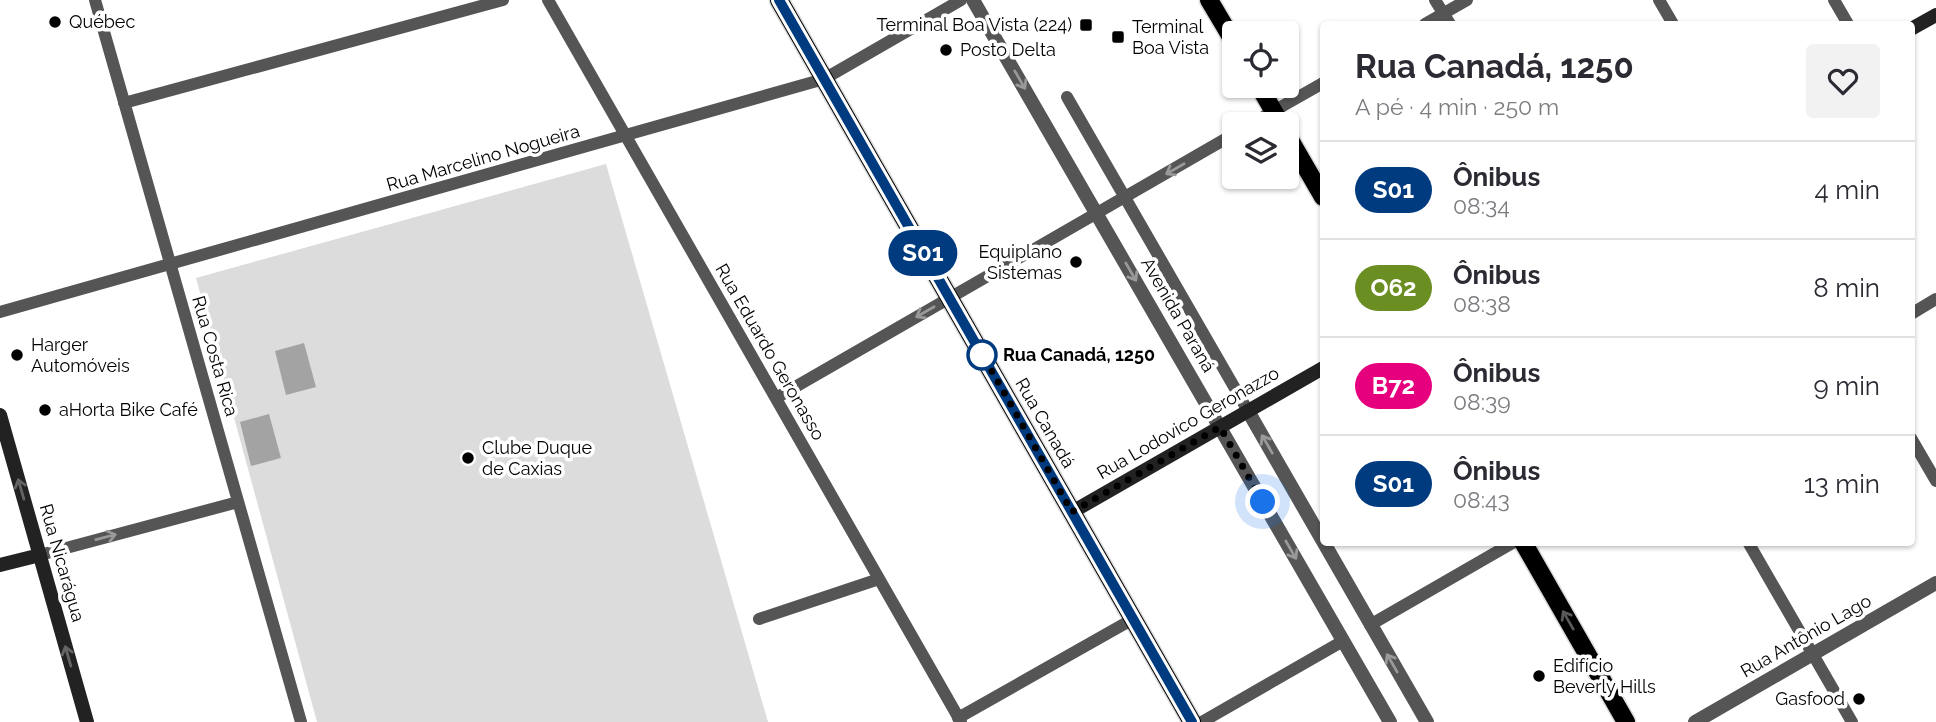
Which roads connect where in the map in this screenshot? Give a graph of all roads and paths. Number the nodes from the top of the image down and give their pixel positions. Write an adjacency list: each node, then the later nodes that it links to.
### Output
1 (95, 0): 21 (street, Rua Costa Rica)
2 (503, 0): 21 (street)
3 (548, 0): 23 (street, Rua Eduardo Geronasso)
4 (779, 0): 18 (main road, Rua Canadá)
5 (961, 0): 18 (street, Rua Marcelino Nogueira)
6 (973, 0): 28 (street, Avenida Paraná, one-way to 28)
7 (1209, 0): 16 (main road)
8 (1435, 0): 13 (street)
9 (1467, 0): 13 (street)
10 (1658, 0): 14 (street)
11 (1834, 0): 15 (street)
12 (1936, 15): 17 (main road)
13 (1446, 19)
14 (1671, 21)
15 (1846, 21)
16 (1222, 22)
17 (1915, 27)
18 (824, 79): 23 (street, Rua Marcelino Nogueira); 30 (main road, Rua Canadá)
19 (1320, 85): 22 (street)
20 (1067, 97): 27 (street, Avenida Paraná)
21 (124, 103): 29 (street, Rua Costa Rica)
22 (1286, 112)
23 (626, 136): 29 (street, Rua Marcelino Nogueira); 35 (street, Rua Eduardo Geronasso)
24 (1222, 141): 27 (street, one-way to 27)
25 (1299, 155): 26 (main road)
26 (1320, 192)
27 (1124, 198): 28 (street); 36 (street, Avenida Paraná)
28 (1097, 213): 30 (street); 38 (street, Avenida Paraná, one-way to 38)
29 (171, 264): 32 (street, Rua Marcelino Nogueira); 41 (street, Rua Costa Rica)
30 (949, 298): 35 (street, one-way to 35); 42 (main road, Rua Canadá)
31 (1936, 299): 33 (street)
32 (0, 312)
33 (1915, 312)
34 (1320, 370): 36 (main road, Rua Lodovico Geronazzo)
35 (776, 398): 50 (street, Rua Eduardo Geronasso)
36 (1248, 411): 38 (main road, Rua Lodovico Geronazzo); 43 (street, Avenida Paraná, one-way to 36)
37 (0, 415): 48 (main road, Rua Nicarágua, one-way to 37)
38 (1220, 427): 42 (main road, Rua Lodovico Geronazzo); 55 (street, Avenida Paraná, one-way to 55)
39 (1915, 445): 40 (street)
40 (1936, 481)
41 (238, 502): 48 (street, one-way to 41); 59 (street, Rua Costa Rica)
42 (1072, 512): 53 (main road, Rua Canadá)
43 (1320, 537)
44 (1325, 546): 54 (street, Avenida Paraná, one-way to 44)
45 (1507, 546): 54 (street)
46 (1525, 546): 64 (main road, one-way to 46)
47 (1750, 546): 56 (street)
48 (40, 555): 49 (main road); 58 (main road, Rua Nicarágua, one-way to 48)
49 (0, 565)
50 (879, 579): 52 (street); 57 (street, Rua Eduardo Geronasso)
51 (1936, 583): 56 (street, Rua Antônio Lago)
52 (759, 619)
53 (1133, 619): 57 (street); 60 (main road, Rua Canadá)
54 (1370, 625): 63 (street, Avenida Paraná, one-way to 54)
55 (1343, 640): 61 (street); 62 (street, Avenida Paraná)
56 (1812, 654): 65 (street, Rua Antônio Lago); 66 (street)
57 (960, 720)
58 (87, 722)
59 (301, 722)
60 (1192, 722)
61 (1202, 722)
62 (1390, 722)
63 (1427, 722)
64 (1626, 722)
65 (1695, 722)
66 (1852, 722)

